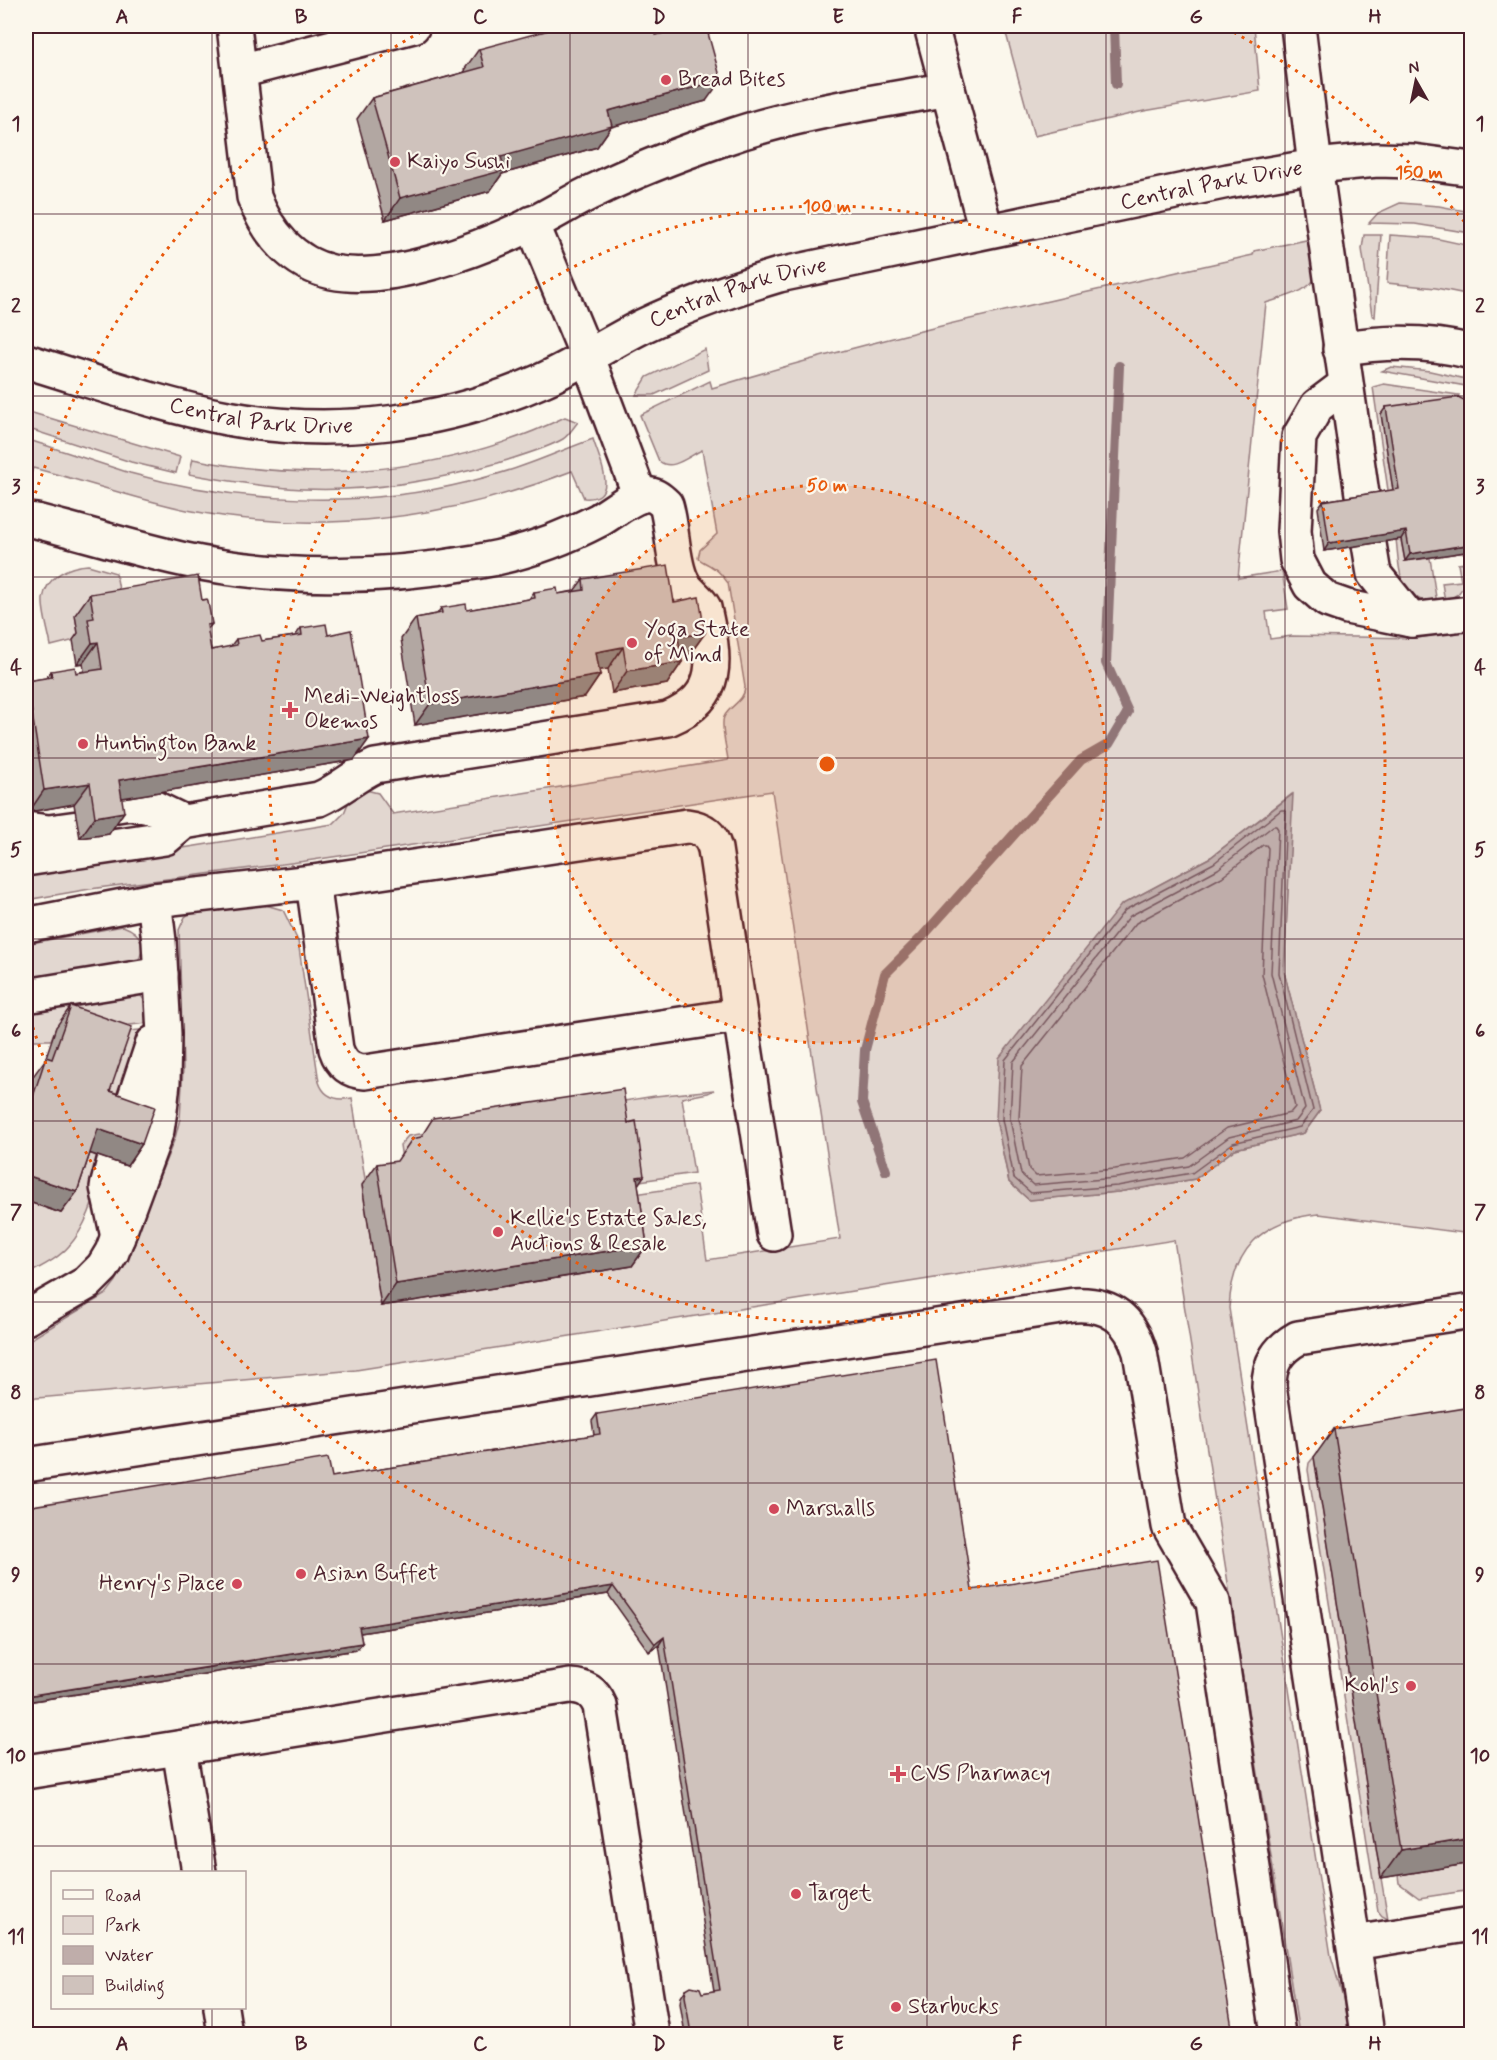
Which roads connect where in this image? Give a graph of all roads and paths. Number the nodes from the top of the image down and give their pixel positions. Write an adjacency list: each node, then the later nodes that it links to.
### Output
1 (234, 26): 5 (street)
2 (413, 26): 5 (street)
3 (931, 26): 6 (street)
4 (1298, 26): 7 (street)
5 (240, 71): 9 (street)
6 (948, 89): 9 (street); 10 (street)
7 (1315, 165): 8 (street, Central Park Drive); 10 (street, Central Park Drive); 11 (street)
8 (1472, 169)
9 (532, 224): 13 (street)
10 (986, 230): 13 (street, Central Park Drive)
11 (1340, 349): 12 (street); 15 (street)
12 (1472, 352)
13 (588, 358): 14 (street, Central Park Drive); 16 (street)
14 (26, 361)
15 (1345, 386): 17 (street); 21 (street)
16 (640, 496): 18 (street); 22 (street)
17 (1363, 501)
18 (26, 520)
19 (1369, 544): 21 (street)
20 (1472, 613): 21 (street)
21 (1411, 620)
22 (169, 815): 23 (street); 24 (street)
23 (26, 828)
24 (26, 859)
25 (313, 882): 26 (street); 30 (street); 30 (street)
26 (154, 900): 27 (street); 28 (street)
27 (26, 925)
28 (161, 974): 29 (street); 31 (street)
29 (26, 996)
30 (741, 1015): 34 (street)
31 (163, 1016): 32 (street); 35 (street)
32 (126, 1124)
33 (114, 1161): 35 (street)
34 (774, 1234)
35 (118, 1237): 37 (street)
36 (1472, 1311): 43 (street)
37 (26, 1318)
38 (26, 1465): 47 (street)
39 (179, 1748): 40 (street); 41 (street); 46 (street)
40 (26, 1772)
41 (199, 1871)
42 (1472, 1924): 43 (street)
43 (1354, 1943): 48 (street)
44 (221, 2009): 45 (street)
45 (225, 2034)
46 (652, 2034)
47 (1278, 2034)
48 (1367, 2034)

